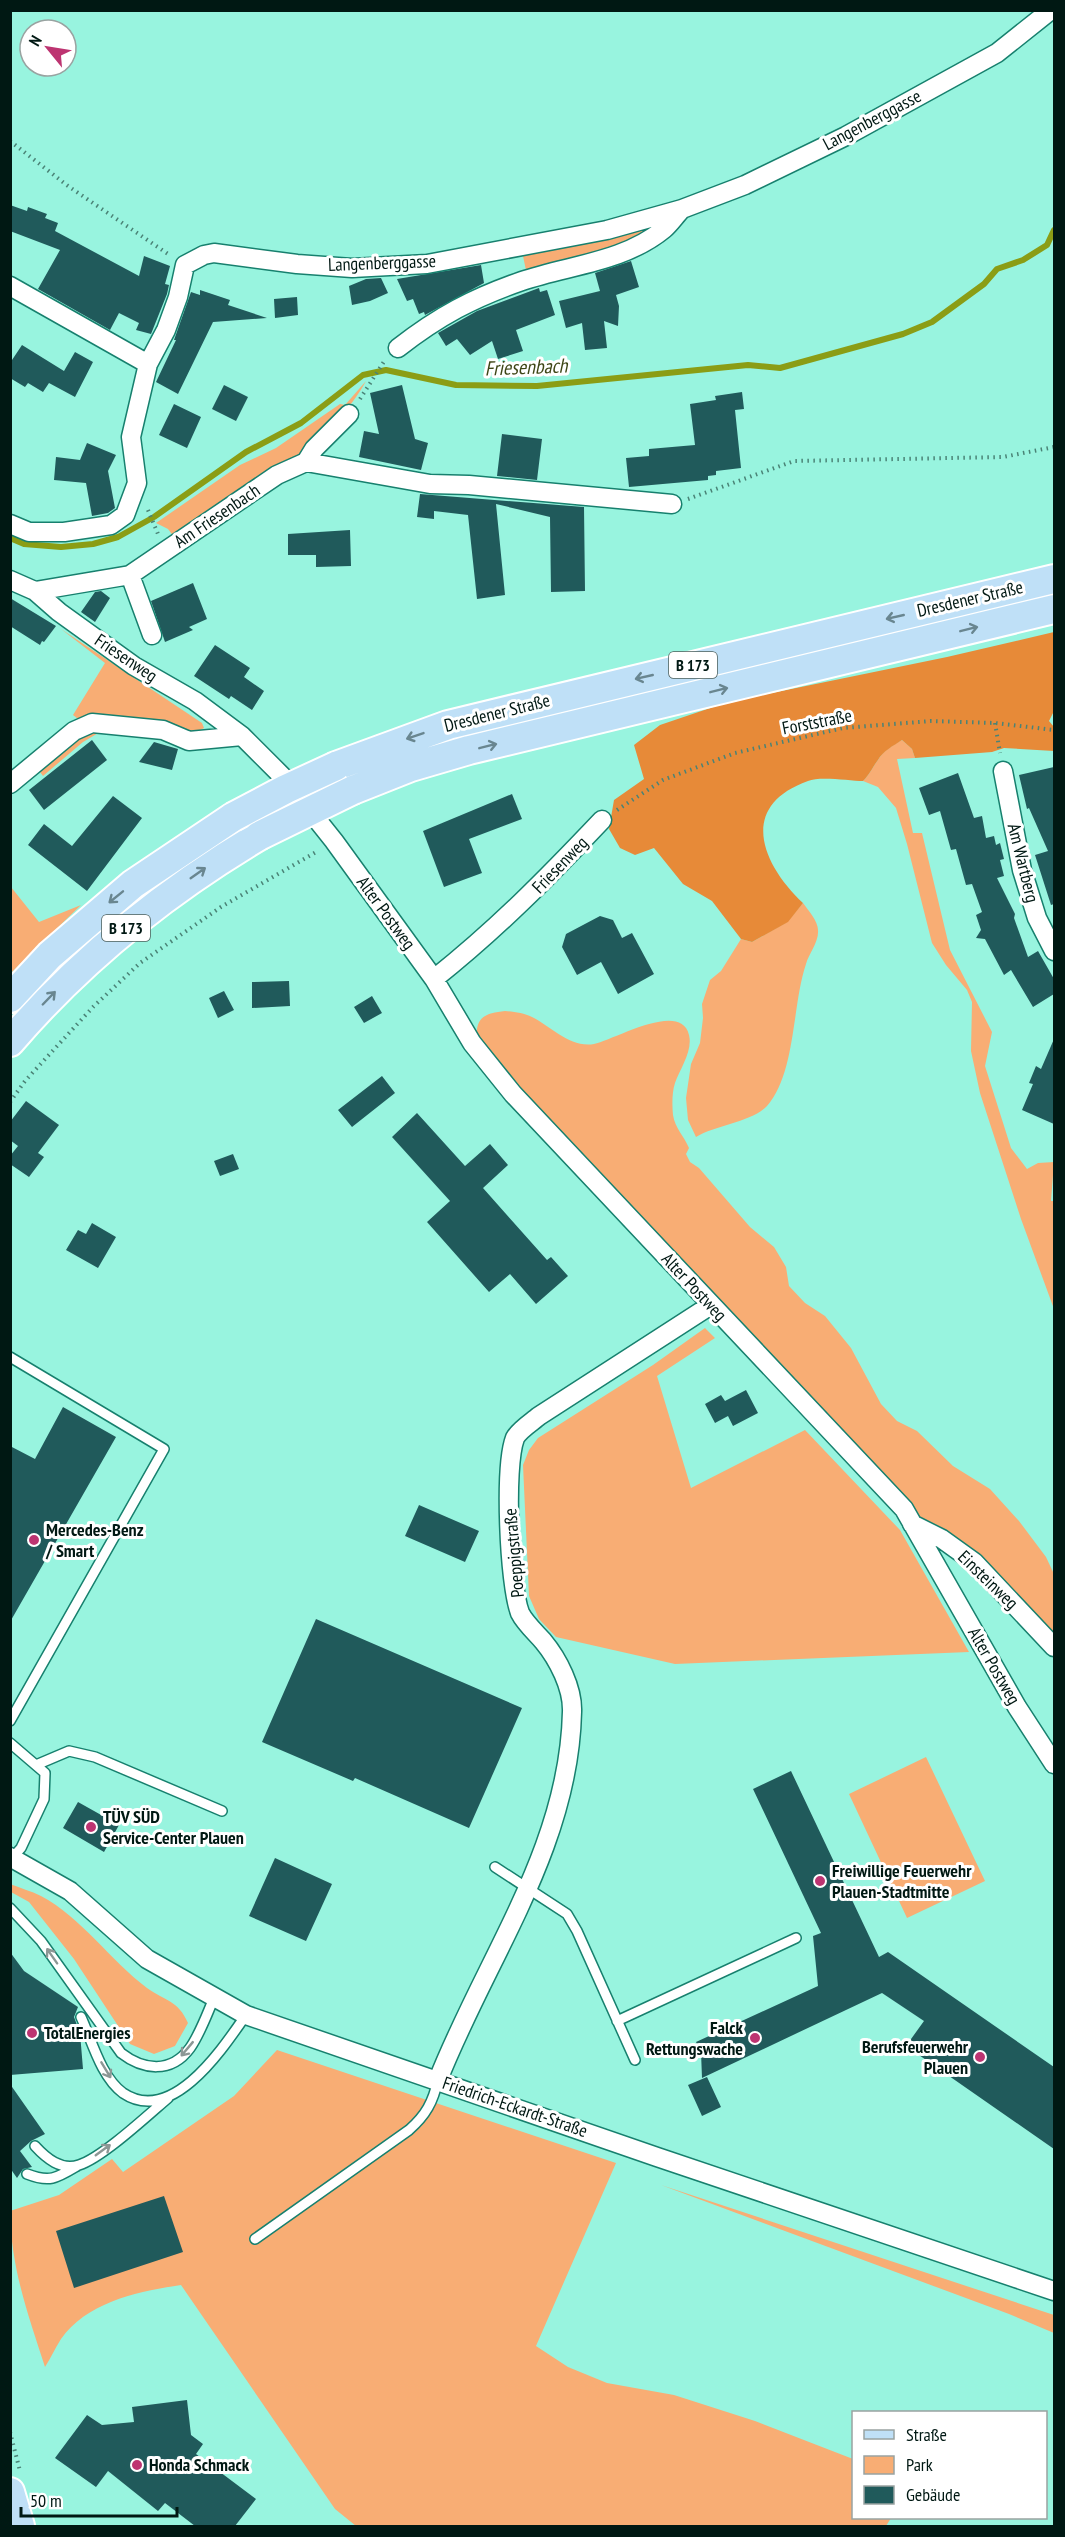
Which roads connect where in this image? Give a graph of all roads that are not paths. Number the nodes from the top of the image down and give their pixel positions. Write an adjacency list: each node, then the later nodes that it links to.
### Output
1 (1051, 10): 2 (street, Langenberggasse)
2 (682, 209): 4 (street, Langenberggasse); 5 (street, Langenberggasse)
3 (10, 286): 5 (street)
4 (392, 353)
5 (148, 364): 9 (street)
6 (349, 414): 7 (street)
7 (306, 462): 8 (street); 10 (street, Am Friesenbach)
8 (672, 504)
9 (10, 524)
10 (130, 575): 13 (street, Am Friesenbach); 15 (street)
11 (1054, 579): 23 (main road, Dresdener Straße / B 173, one-way to 23, bridge)
12 (10, 580): 13 (street, Friesenweg)
13 (35, 591): 16 (street, Friesenweg)
14 (1054, 609): 24 (main road, B 173, one-way to 14, bridge)
15 (152, 635)
16 (242, 736): 18 (street); 19 (street, Friesenweg)
17 (1003, 771): 21 (street, Am Wartberg)
18 (10, 784)
19 (318, 820): 22 (street, Alter Postweg)
20 (602, 820): 22 (street, Friesenweg)
21 (1054, 951)
22 (434, 979): 25 (street, Alter Postweg)
23 (10, 998)
24 (10, 1042)
25 (711, 1305): 27 (street, Alter Postweg); 36 (street, Poeppigstraße)
26 (10, 1357): 29 (lane)
27 (912, 1524): 28 (street, Einsteinweg); 31 (street, Alter Postweg)
28 (1054, 1647)
29 (10, 1721)
30 (10, 1743): 32 (lane)
31 (1054, 1764)
32 (36, 1765): 33 (lane); 34 (lane)
33 (222, 1811)
34 (11, 1858): 39 (street, Friedrich-Eckardt-Straße)
35 (495, 1868): 36 (lane)
36 (529, 1888): 42 (lane); 44 (street, Poeppigstraße)
37 (10, 1908): 39 (lane, one-way to 37)
38 (796, 1938): 42 (lane)
39 (214, 1998): 40 (street, Friedrich-Eckardt-Straße)
40 (246, 2014): 44 (street, Friedrich-Eckardt-Straße); 45 (lane)
41 (81, 2017): 45 (lane, one-way to 45)
42 (617, 2021): 43 (lane)
43 (635, 2060)
44 (438, 2080): 49 (lane); 50 (street, Friedrich-Eckardt-Straße)
45 (174, 2092): 47 (lane, one-way to 45)
46 (35, 2146): 47 (lane)
47 (78, 2166): 48 (lane)
48 (27, 2174)
49 (255, 2239)
50 (1054, 2291)
51 (10, 2492): 52 (main road)
52 (20, 2526)

